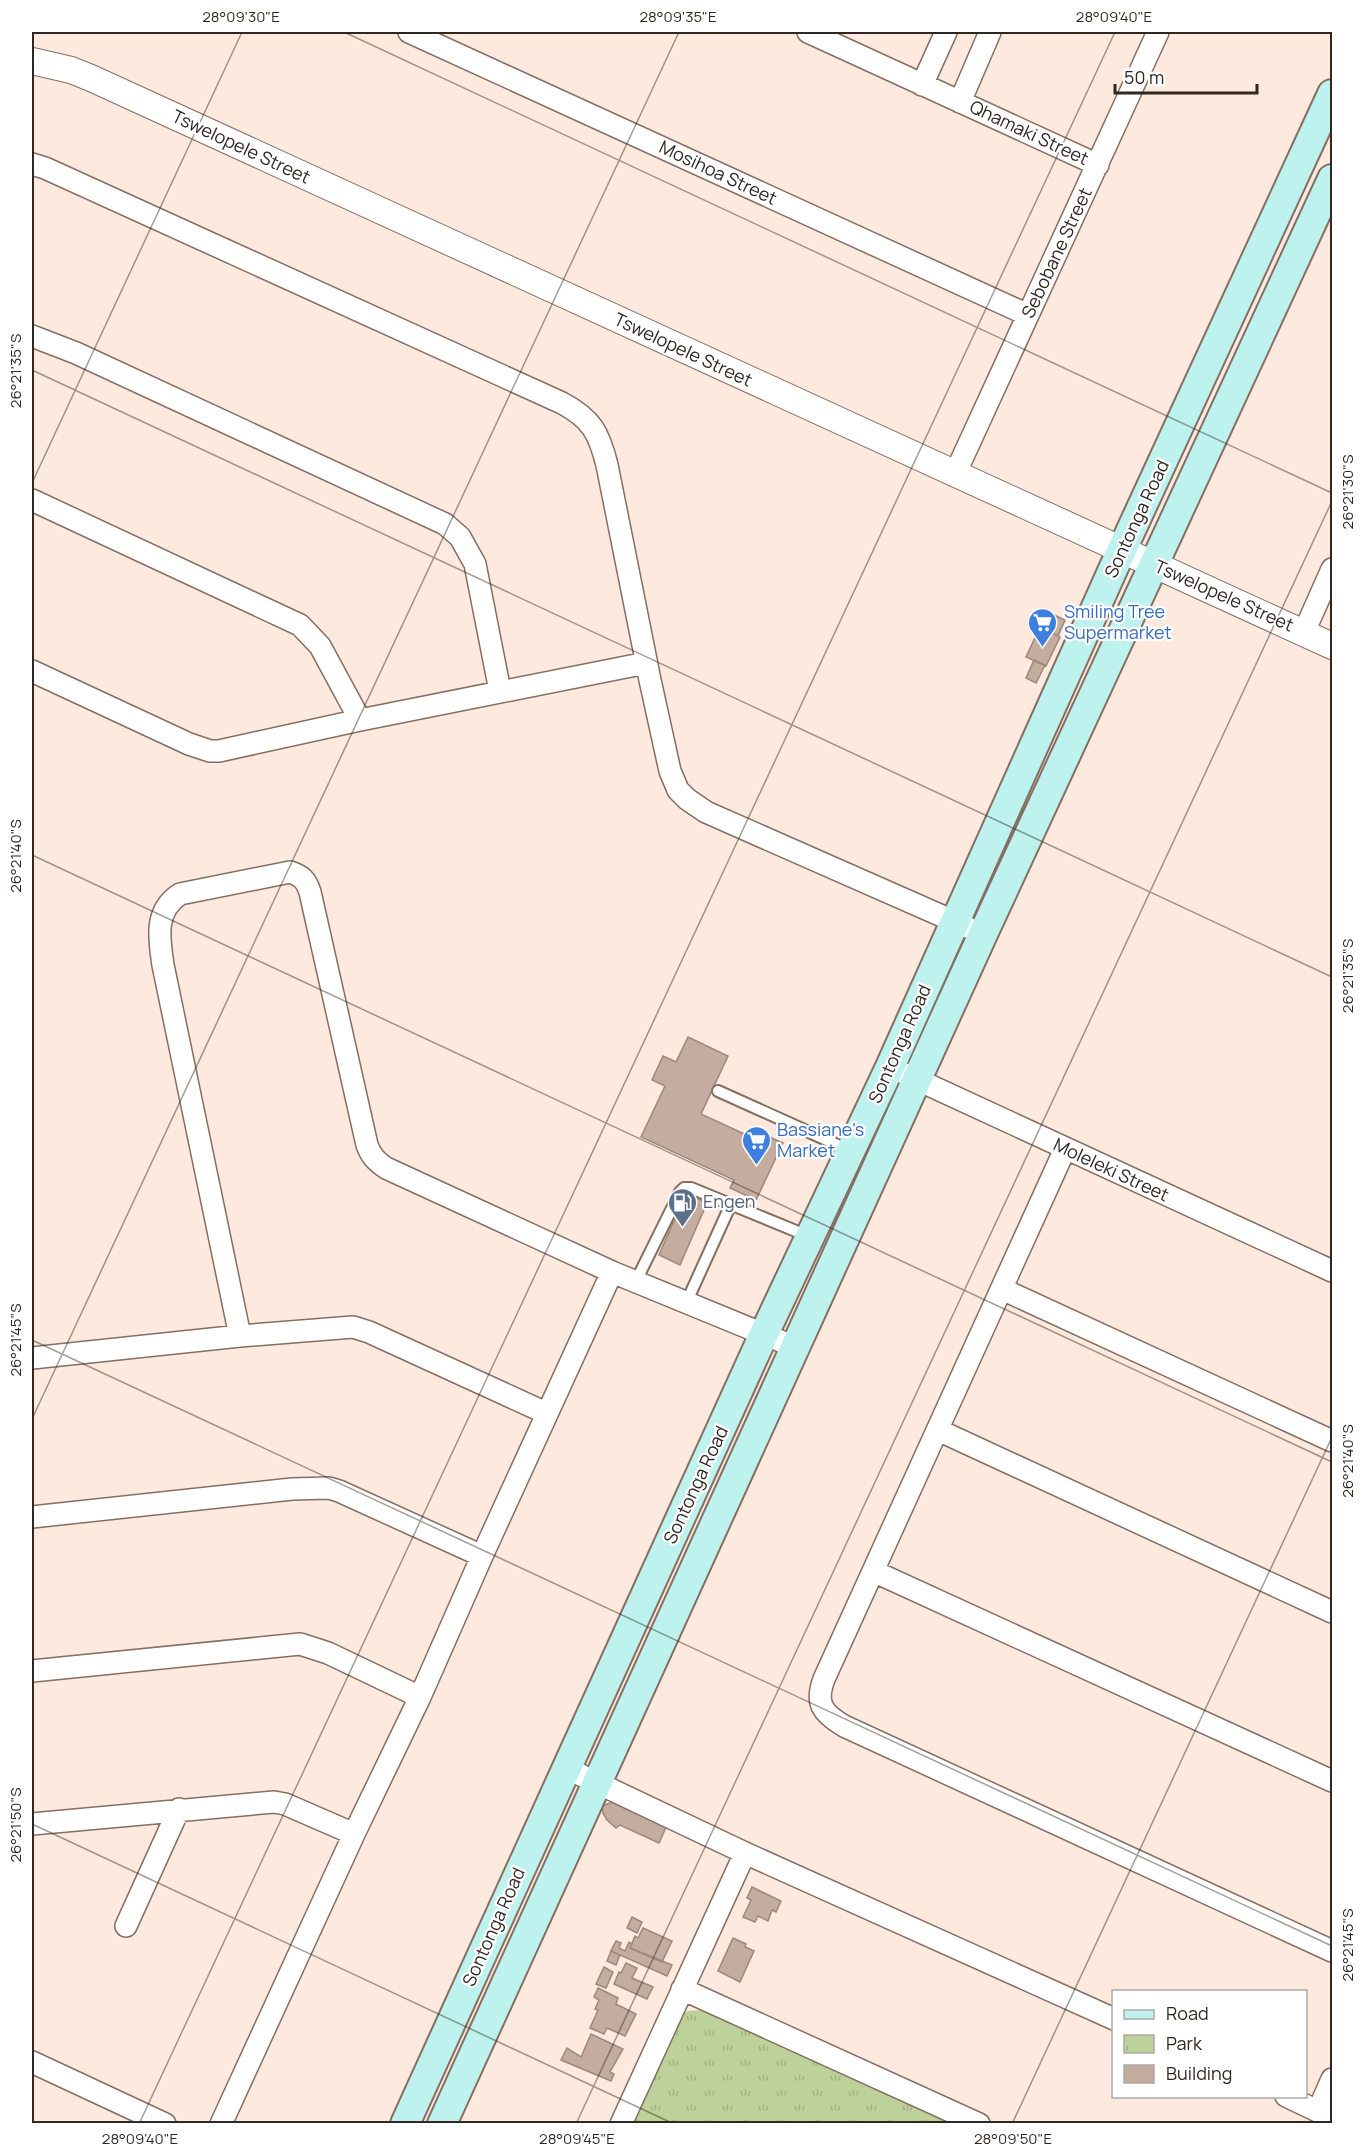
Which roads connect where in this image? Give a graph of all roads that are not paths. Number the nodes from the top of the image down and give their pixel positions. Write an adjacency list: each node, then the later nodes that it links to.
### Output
1 (409, 32): 13 (street, Mosihoa Street)
2 (808, 32): 7 (street, Qhamaki Street)
3 (946, 32): 7 (street)
4 (990, 32): 9 (street, Qhamaki Street)
5 (1158, 32): 11 (street, Sebobane Street)
6 (32, 61): 15 (street, Tswelopele Street)
7 (922, 85): 9 (street, Qhamaki Street)
8 (1332, 94): 17 (main road, Sontonga Road)
9 (960, 102): 11 (street, Qhamaki Street)
10 (32, 164): 22 (street)
11 (1098, 165): 13 (street, Sebobane Street)
12 (1332, 179): 18 (main road, Sontonga Road)
13 (1028, 315): 15 (street, Sebobane Street)
14 (32, 336): 24 (street)
15 (955, 474): 17 (street, Tswelopele Street)
16 (32, 500): 25 (street)
17 (1123, 551): 18 (street, Tswelopele Street); 26 (main road, Sontonga Road)
18 (1153, 564): 20 (street, Tswelopele Street); 27 (main road, Sontonga Road)
19 (1332, 569): 20 (street)
20 (1304, 632): 21 (street, Tswelopele Street)
21 (1332, 646)
22 (646, 663): 24 (street); 26 (street)
23 (32, 671): 25 (street)
24 (500, 691): 25 (street)
25 (360, 720)
26 (954, 921): 27 (street); 28 (main road, Sontonga Road)
27 (982, 934): 29 (main road, Sontonga Road)
28 (890, 1067): 29 (street, Moleleki Street); 32 (main road, Sontonga Road)
29 (916, 1080): 31 (street, Moleleki Street); 42 (main road, Sontonga Road)
30 (718, 1091): 32 (lane)
31 (1065, 1149): 35 (street, Moleleki Street); 38 (street)
32 (851, 1151): 34 (main road, Sontonga Road)
33 (730, 1204): 34 (lane); 37 (lane); 39 (lane)
34 (811, 1238): 40 (main road, Sontonga Road)
35 (1332, 1271)
36 (612, 1272): 37 (street); 41 (street); 44 (street)
37 (636, 1281): 39 (street)
38 (1002, 1289): 45 (street); 46 (street)
39 (687, 1301): 40 (street)
40 (764, 1334): 42 (street); 53 (main road, Sontonga Road)
41 (240, 1336): 43 (street); 44 (street)
42 (795, 1347): 55 (main road, Sontonga Road)
43 (32, 1358)
44 (546, 1413): 48 (street)
45 (938, 1430): 49 (street); 50 (street)
46 (1332, 1441)
47 (32, 1517): 48 (street)
48 (482, 1556): 52 (street)
49 (873, 1571): 54 (street); 61 (street)
50 (1332, 1611)
51 (32, 1671): 52 (street)
52 (420, 1697): 58 (street)
53 (566, 1768): 55 (street); 70 (main road, Sontonga Road)
54 (1332, 1780)
55 (598, 1783): 59 (street); 71 (main road, Sontonga Road)
56 (179, 1809): 57 (street); 58 (street); 60 (street)
57 (32, 1824)
58 (354, 1834): 69 (street)
59 (745, 1853): 62 (street); 63 (street)
60 (126, 1926)
61 (1332, 1951)
62 (682, 1989): 72 (street); 73 (street)
63 (1112, 2019)
64 (32, 2062): 68 (street)
65 (1332, 2079): 67 (street)
66 (1288, 2098): 67 (street)
67 (1325, 2114)
68 (165, 2124)
69 (221, 2124)
70 (405, 2124)
71 (442, 2124)
72 (621, 2124)
73 (980, 2124)

